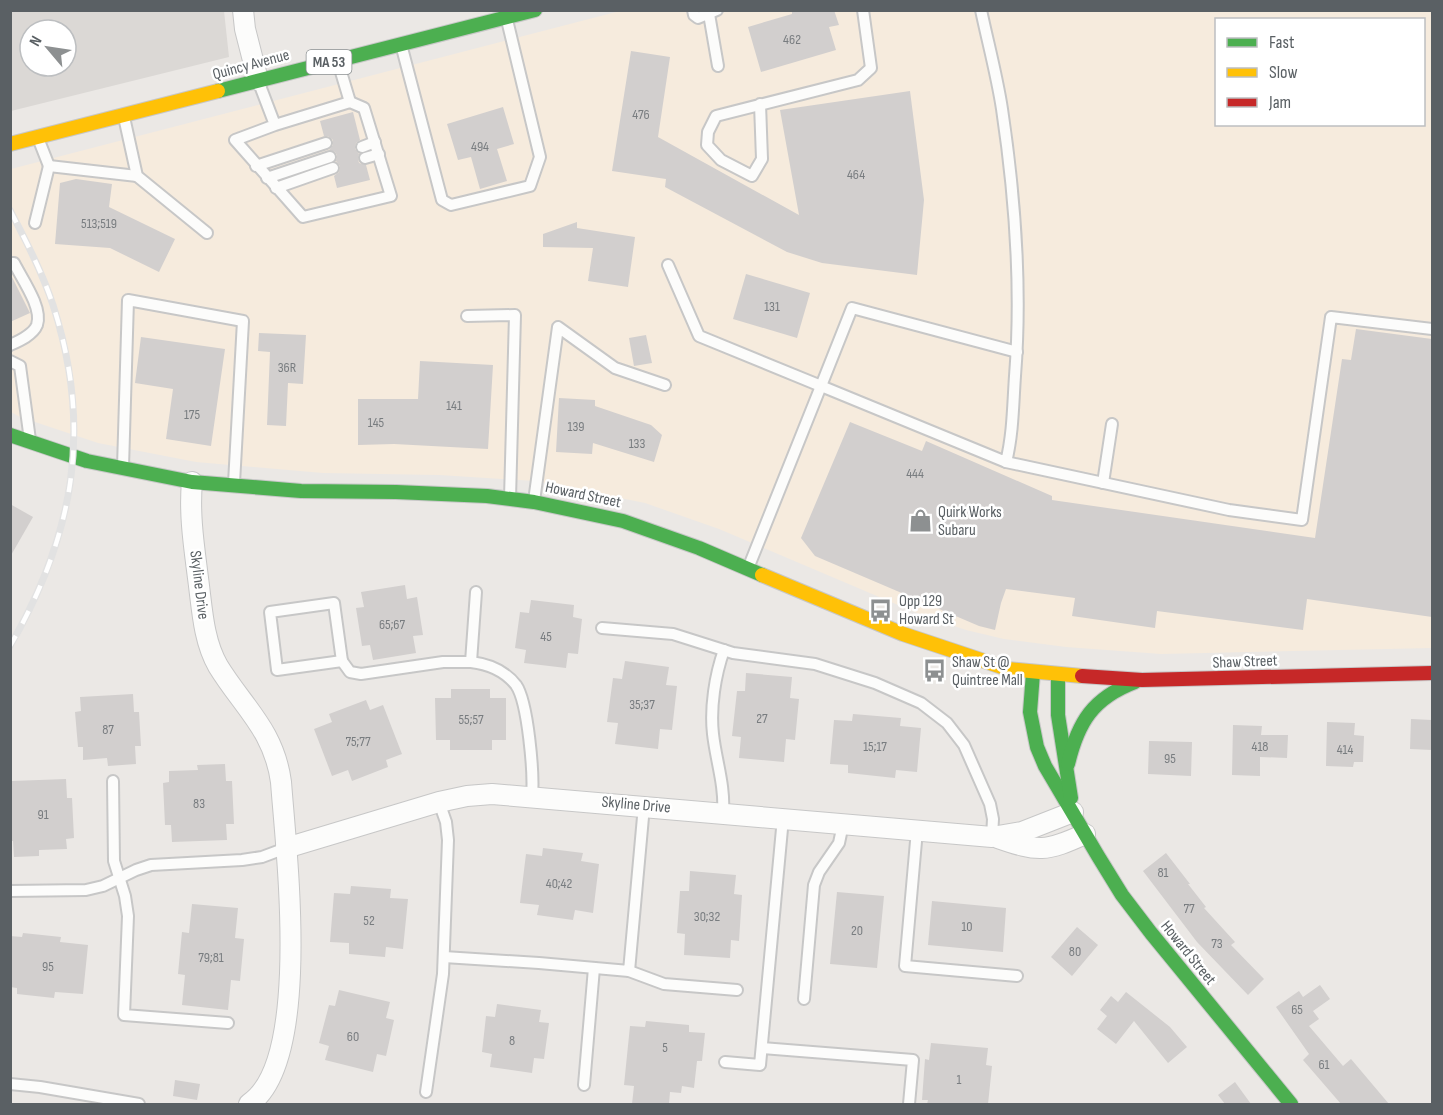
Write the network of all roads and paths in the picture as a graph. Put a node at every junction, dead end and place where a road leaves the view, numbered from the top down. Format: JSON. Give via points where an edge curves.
{"nodes":[{"id":1,"x":243,"y":10,"type":"edge"},
{"id":2,"x":535,"y":10,"type":"edge"},
{"id":3,"x":693,"y":10,"type":"edge"},
{"id":4,"x":863,"y":10,"type":"edge"},
{"id":5,"x":981,"y":10,"type":"edge"},
{"id":6,"x":713,"y":12,"type":"edge"},
{"id":7,"x":507,"y":18,"type":"junction"},
{"id":8,"x":401,"y":44,"type":"junction"},
{"id":9,"x":337,"y":60,"type":"junction"},
{"id":10,"x":718,"y":66,"type":"dead end"},
{"id":11,"x":258,"y":80,"type":"junction"},
{"id":12,"x":350,"y":102,"type":"junction"},
{"id":13,"x":760,"y":104,"type":"junction"},
{"id":14,"x":124,"y":116,"type":"junction"},
{"id":15,"x":275,"y":125,"type":"junction"},
{"id":16,"x":371,"y":129,"type":"junction"},
{"id":17,"x":358,"y":133,"type":"dead end"},
{"id":18,"x":38,"y":137,"type":"junction"},
{"id":19,"x":375,"y":142,"type":"junction"},
{"id":20,"x":326,"y":143,"type":"dead end"},
{"id":21,"x":10,"y":144,"type":"edge"},
{"id":22,"x":362,"y":147,"type":"dead end"},
{"id":23,"x":378,"y":154,"type":"junction"},
{"id":24,"x":330,"y":157,"type":"dead end"},
{"id":25,"x":365,"y":159,"type":"dead end"},
{"id":26,"x":49,"y":166,"type":"junction"},
{"id":27,"x":256,"y":166,"type":"junction"},
{"id":28,"x":333,"y":168,"type":"dead end"},
{"id":29,"x":137,"y":176,"type":"junction"},
{"id":30,"x":267,"y":178,"type":"junction"},
{"id":31,"x":276,"y":188,"type":"junction"},
{"id":32,"x":35,"y":223,"type":"dead end"},
{"id":33,"x":207,"y":233,"type":"dead end"},
{"id":34,"x":10,"y":263,"type":"edge"},
{"id":35,"x":668,"y":265,"type":"dead end"},
{"id":36,"x":467,"y":316,"type":"dead end"},
{"id":37,"x":1432,"y":329,"type":"edge"},
{"id":38,"x":10,"y":345,"type":"edge"},
{"id":39,"x":1017,"y":352,"type":"junction"},
{"id":40,"x":10,"y":361,"type":"edge"},
{"id":41,"x":665,"y":385,"type":"dead end"},
{"id":42,"x":821,"y":386,"type":"junction"},
{"id":43,"x":1112,"y":424,"type":"dead end"},
{"id":44,"x":10,"y":435,"type":"edge"},
{"id":45,"x":30,"y":443,"type":"junction"},
{"id":46,"x":1006,"y":462,"type":"junction"},
{"id":47,"x":123,"y":469,"type":"junction"},
{"id":48,"x":192,"y":482,"type":"junction"},
{"id":49,"x":1103,"y":483,"type":"junction"},
{"id":50,"x":234,"y":487,"type":"junction"},
{"id":51,"x":510,"y":498,"type":"junction"},
{"id":52,"x":534,"y":502,"type":"junction"},
{"id":53,"x":748,"y":569,"type":"junction"},
{"id":54,"x":476,"y":592,"type":"dead end"},
{"id":55,"x":602,"y":628,"type":"dead end"},
{"id":56,"x":724,"y":650,"type":"junction"},
{"id":57,"x":342,"y":661,"type":"junction"},
{"id":58,"x":471,"y":662,"type":"junction"},
{"id":59,"x":1033,"y":673,"type":"junction"},
{"id":60,"x":1432,"y":673,"type":"edge"},
{"id":61,"x":1058,"y":675,"type":"junction"},
{"id":62,"x":1142,"y":680,"type":"junction"},
{"id":63,"x":1067,"y":772,"type":"junction"},
{"id":64,"x":112,"y":781,"type":"dead end"},
{"id":65,"x":532,"y":796,"type":"junction"},
{"id":66,"x":439,"y":802,"type":"junction"},
{"id":67,"x":644,"y":806,"type":"junction"},
{"id":68,"x":1073,"y":812,"type":"junction"},
{"id":69,"x":723,"y":813,"type":"junction"},
{"id":70,"x":783,"y":818,"type":"junction"},
{"id":71,"x":843,"y":824,"type":"junction"},
{"id":72,"x":917,"y":830,"type":"junction"},
{"id":73,"x":1085,"y":834,"type":"junction"},
{"id":74,"x":992,"y":837,"type":"junction"},
{"id":75,"x":286,"y":849,"type":"junction"},
{"id":76,"x":119,"y":878,"type":"junction"},
{"id":77,"x":10,"y":891,"type":"edge"},
{"id":78,"x":444,"y":957,"type":"junction"},
{"id":79,"x":594,"y":968,"type":"junction"},
{"id":80,"x":629,"y":971,"type":"junction"},
{"id":81,"x":1017,"y":976,"type":"dead end"},
{"id":82,"x":737,"y":990,"type":"dead end"},
{"id":83,"x":804,"y":999,"type":"dead end"},
{"id":84,"x":228,"y":1023,"type":"dead end"},
{"id":85,"x":762,"y":1048,"type":"junction"},
{"id":86,"x":725,"y":1062,"type":"dead end"},
{"id":87,"x":10,"y":1084,"type":"edge"},
{"id":88,"x":584,"y":1085,"type":"dead end"},
{"id":89,"x":426,"y":1092,"type":"dead end"},
{"id":90,"x":139,"y":1104,"type":"edge"},
{"id":91,"x":249,"y":1104,"type":"edge"},
{"id":92,"x":909,"y":1104,"type":"edge"},
{"id":93,"x":1291,"y":1104,"type":"edge"}],
"edges":[{"from":1,"to":11,"type":"street"},
{"from":2,"to":7,"type":"street","name":"Quincy Avenue","number":"MA 53"},
{"from":3,"to":6,"type":"lane","via":[[698,18]]},
{"from":4,"to":13,"type":"lane","via":[[871,68],[858,80]]},
{"from":5,"to":39,"type":"lane","via":[[1011,178]]},
{"from":6,"to":10,"type":"lane"},
{"from":7,"to":8,"type":"street","name":"Quincy Avenue","number":"MA 53"},
{"from":7,"to":8,"type":"lane","via":[[540,157],[530,186],[451,205],[442,200]]},
{"from":8,"to":9,"type":"street","name":"Quincy Avenue","number":"MA 53"},
{"from":9,"to":11,"type":"street","name":"Quincy Avenue","number":"MA 53"},
{"from":9,"to":12,"type":"lane"},
{"from":11,"to":14,"type":"street","name":"Quincy Avenue","number":"MA 53"},
{"from":11,"to":15,"type":"lane"},
{"from":12,"to":15,"type":"lane"},
{"from":12,"to":16,"type":"lane","via":[[364,108]]},
{"from":13,"to":13,"type":"lane","via":[[716,116],[708,132],[708,146],[721,160],[752,176],[762,159]]},
{"from":14,"to":18,"type":"street","name":"Quincy Avenue","number":"MA 53"},
{"from":14,"to":29,"type":"lane"},
{"from":15,"to":27,"type":"lane","via":[[235,140]]},
{"from":16,"to":17,"type":"lane"},
{"from":16,"to":19,"type":"lane"},
{"from":18,"to":21,"type":"street","name":"Quincy Avenue","number":"MA 53"},
{"from":18,"to":26,"type":"lane"},
{"from":19,"to":22,"type":"lane"},
{"from":19,"to":23,"type":"lane"},
{"from":20,"to":27,"type":"lane"},
{"from":23,"to":25,"type":"lane"},
{"from":23,"to":31,"type":"lane","via":[[391,196],[303,217]]},
{"from":24,"to":30,"type":"lane"},
{"from":26,"to":29,"type":"lane"},
{"from":26,"to":32,"type":"lane"},
{"from":27,"to":30,"type":"lane"},
{"from":28,"to":31,"type":"lane"},
{"from":29,"to":33,"type":"lane"},
{"from":30,"to":31,"type":"lane"},
{"from":34,"to":38,"type":"lane","via":[[14,263],[38,309],[37,326]]},
{"from":35,"to":42,"type":"lane","via":[[699,336]]},
{"from":36,"to":51,"type":"lane","via":[[515,315]]},
{"from":37,"to":49,"type":"lane","via":[[1331,317],[1302,520],[1229,510]]},
{"from":39,"to":42,"type":"lane","via":[[852,308]]},
{"from":39,"to":46,"type":"lane"},
{"from":40,"to":45,"type":"lane","via":[[20,366]]},
{"from":41,"to":52,"type":"lane","via":[[615,368],[558,327]]},
{"from":42,"to":46,"type":"lane"},
{"from":42,"to":53,"type":"lane"},
{"from":43,"to":49,"type":"lane"},
{"from":44,"to":45,"type":"street","name":"Howard Street"},
{"from":45,"to":47,"type":"street","name":"Howard Street"},
{"from":46,"to":49,"type":"lane"},
{"from":47,"to":48,"type":"street","name":"Howard Street"},
{"from":47,"to":50,"type":"lane","via":[[128,300],[243,321]]},
{"from":48,"to":50,"type":"street","name":"Howard Street"},
{"from":48,"to":75,"type":"street","name":"Skyline Drive","via":[[190,506],[207,640],[218,665],[256,718],[276,756]]},
{"from":50,"to":51,"type":"street","name":"Howard Street"},
{"from":51,"to":52,"type":"street","name":"Howard Street"},
{"from":52,"to":53,"type":"street","name":"Howard Street","via":[[640,526]]},
{"from":53,"to":59,"type":"street","name":"Howard Street","via":[[927,643]]},
{"from":54,"to":58,"type":"lane"},
{"from":55,"to":56,"type":"lane","via":[[673,634]]},
{"from":56,"to":69,"type":"lane","via":[[717,675],[713,723],[723,784]]},
{"from":56,"to":74,"type":"lane","via":[[830,668],[892,690],[930,709],[947,723],[964,746],[990,804]]},
{"from":57,"to":57,"type":"lane","via":[[278,670],[270,612],[334,603]]},
{"from":57,"to":58,"type":"lane","via":[[351,672],[361,674],[443,662]]},
{"from":58,"to":65,"type":"lane","via":[[494,668],[512,681],[520,693],[532,766]]},
{"from":59,"to":61,"type":"street","name":"Howard Street"},
{"from":59,"to":68,"type":"street","name":"Howard Street","via":[[1033,736],[1045,766]]},
{"from":60,"to":62,"type":"street","name":"Shaw Street"},
{"from":61,"to":62,"type":"street","name":"Shaw Street"},
{"from":61,"to":63,"type":"street","name":"Howard Street","via":[[1058,715]]},
{"from":62,"to":63,"type":"street","via":[[1117,688],[1094,706],[1074,743]]},
{"from":63,"to":68,"type":"street","name":"Howard Street"},
{"from":64,"to":76,"type":"lane","via":[[113,853]]},
{"from":65,"to":66,"type":"street","name":"Skyline Drive","via":[[480,795]]},
{"from":65,"to":67,"type":"street","name":"Skyline Drive"},
{"from":66,"to":75,"type":"street","name":"Skyline Drive"},
{"from":66,"to":78,"type":"lane","via":[[448,840]]},
{"from":67,"to":69,"type":"street","name":"Skyline Drive"},
{"from":67,"to":80,"type":"lane"},
{"from":68,"to":73,"type":"street","name":"Howard Street"},
{"from":68,"to":74,"type":"street","name":"Skyline Drive","via":[[1022,832]]},
{"from":69,"to":70,"type":"street","name":"Skyline Drive"},
{"from":70,"to":71,"type":"street","name":"Skyline Drive"},
{"from":70,"to":85,"type":"lane"},
{"from":71,"to":72,"type":"street","name":"Skyline Drive"},
{"from":71,"to":83,"type":"lane","via":[[839,843],[814,885]]},
{"from":72,"to":74,"type":"street","name":"Skyline Drive"},
{"from":72,"to":81,"type":"lane","via":[[905,966]]},
{"from":73,"to":74,"type":"street","name":"Skyline Drive","via":[[1043,849]]},
{"from":73,"to":93,"type":"street","name":"Howard Street","via":[[1146,927]]},
{"from":75,"to":76,"type":"lane","via":[[242,860],[151,865]]},
{"from":75,"to":91,"type":"street","name":"Skyline Drive","via":[[291,946],[285,1024],[271,1079]]},
{"from":76,"to":77,"type":"lane","via":[[86,891]]},
{"from":76,"to":84,"type":"lane","via":[[128,906],[124,1015]]},
{"from":78,"to":79,"type":"lane"},
{"from":78,"to":89,"type":"lane"},
{"from":79,"to":80,"type":"lane"},
{"from":79,"to":88,"type":"lane"},
{"from":80,"to":82,"type":"lane","via":[[664,984]]},
{"from":85,"to":86,"type":"lane","via":[[760,1065]]},
{"from":85,"to":92,"type":"lane","via":[[913,1060]]},
{"from":87,"to":90,"type":"lane"}]}
